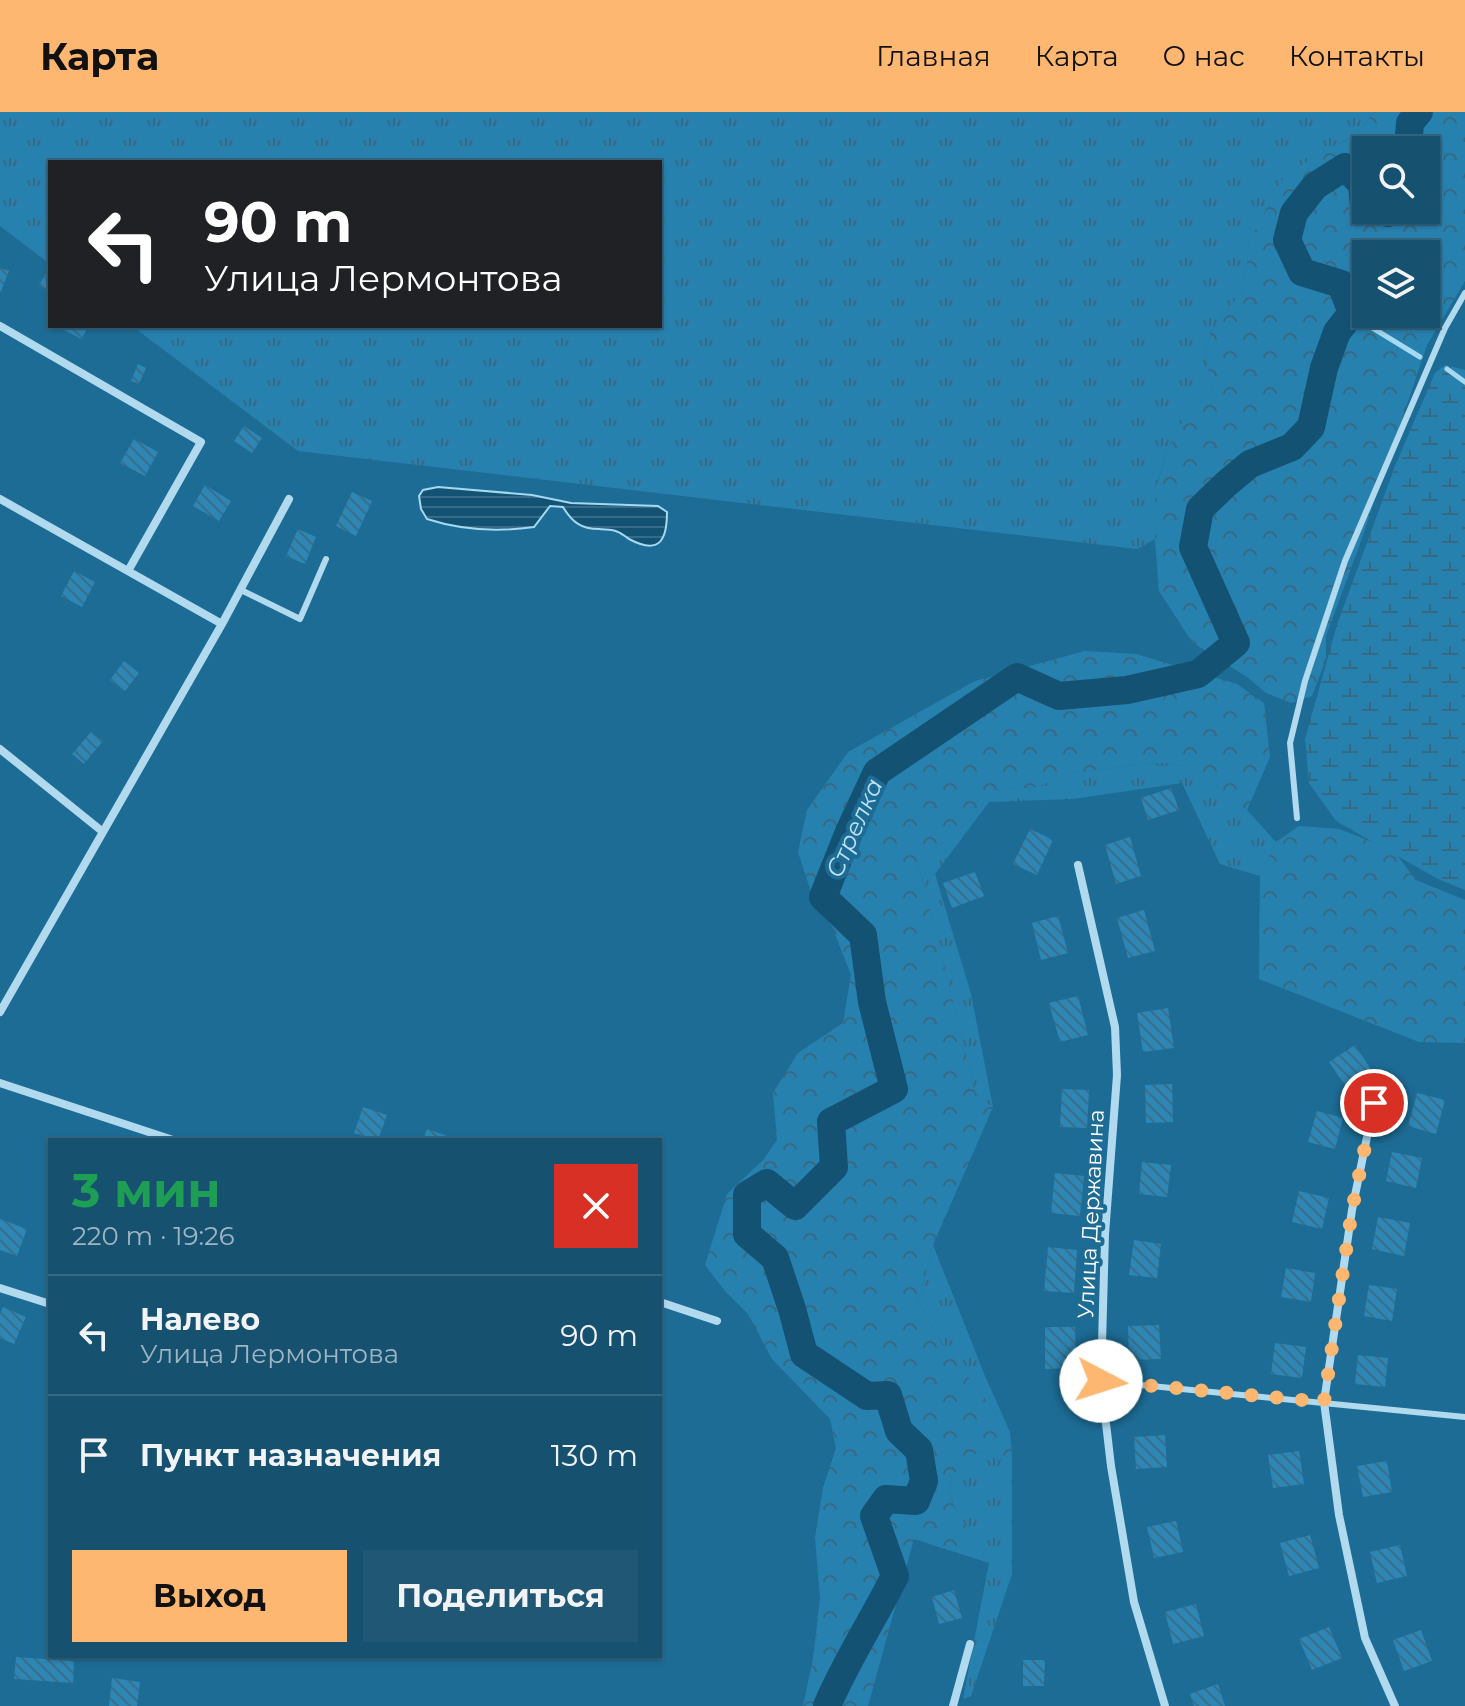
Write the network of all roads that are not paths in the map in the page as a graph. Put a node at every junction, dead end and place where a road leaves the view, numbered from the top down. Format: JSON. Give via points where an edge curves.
{"nodes":[{"id":1,"x":1465,"y":293,"type":"edge"},
{"id":2,"x":0,"y":326,"type":"edge"},
{"id":3,"x":0,"y":499,"type":"edge"},
{"id":4,"x":289,"y":499,"type":"dead end"},
{"id":5,"x":326,"y":559,"type":"dead end"},
{"id":6,"x":128,"y":571,"type":"junction"},
{"id":7,"x":241,"y":590,"type":"junction"},
{"id":8,"x":222,"y":624,"type":"junction"},
{"id":9,"x":0,"y":749,"type":"edge"},
{"id":10,"x":1297,"y":818,"type":"dead end"},
{"id":11,"x":103,"y":832,"type":"junction"},
{"id":12,"x":1078,"y":865,"type":"dead end"},
{"id":13,"x":0,"y":1012,"type":"edge"},
{"id":14,"x":0,"y":1083,"type":"edge"},
{"id":15,"x":1374,"y":1103,"type":"dead end"},
{"id":16,"x":167,"y":1138,"type":"edge"},
{"id":17,"x":0,"y":1288,"type":"edge"},
{"id":18,"x":48,"y":1303,"type":"edge"},
{"id":19,"x":662,"y":1303,"type":"edge"},
{"id":20,"x":717,"y":1321,"type":"dead end"},
{"id":21,"x":1101,"y":1381,"type":"junction"},
{"id":22,"x":1324,"y":1402,"type":"junction"},
{"id":23,"x":1465,"y":1417,"type":"edge"},
{"id":24,"x":970,"y":1644,"type":"dead end"},
{"id":25,"x":953,"y":1706,"type":"edge"},
{"id":26,"x":1165,"y":1706,"type":"edge"},
{"id":27,"x":1395,"y":1706,"type":"edge"}],
"edges":[{"from":1,"to":10,"type":"lane","via":[[1345,561],[1305,681],[1290,743]]},
{"from":2,"to":6,"type":"street","via":[[201,442]]},
{"from":3,"to":6,"type":"street"},
{"from":4,"to":7,"type":"street"},
{"from":5,"to":7,"type":"lane","via":[[300,619]]},
{"from":6,"to":8,"type":"street"},
{"from":7,"to":8,"type":"street"},
{"from":8,"to":11,"type":"street"},
{"from":9,"to":11,"type":"street"},
{"from":11,"to":13,"type":"street"},
{"from":12,"to":21,"type":"street","name":"Улица Державина","via":[[1115,1027]]},
{"from":14,"to":16,"type":"street"},
{"from":15,"to":22,"type":"street","via":[[1352,1210]]},
{"from":17,"to":18,"type":"street"},
{"from":19,"to":20,"type":"street"},
{"from":21,"to":22,"type":"lane"},
{"from":21,"to":26,"type":"street","name":"Улица Державина","via":[[1134,1602]]},
{"from":22,"to":23,"type":"lane"},
{"from":22,"to":27,"type":"street","via":[[1339,1515],[1365,1638]]},
{"from":24,"to":25,"type":"street"}]}
